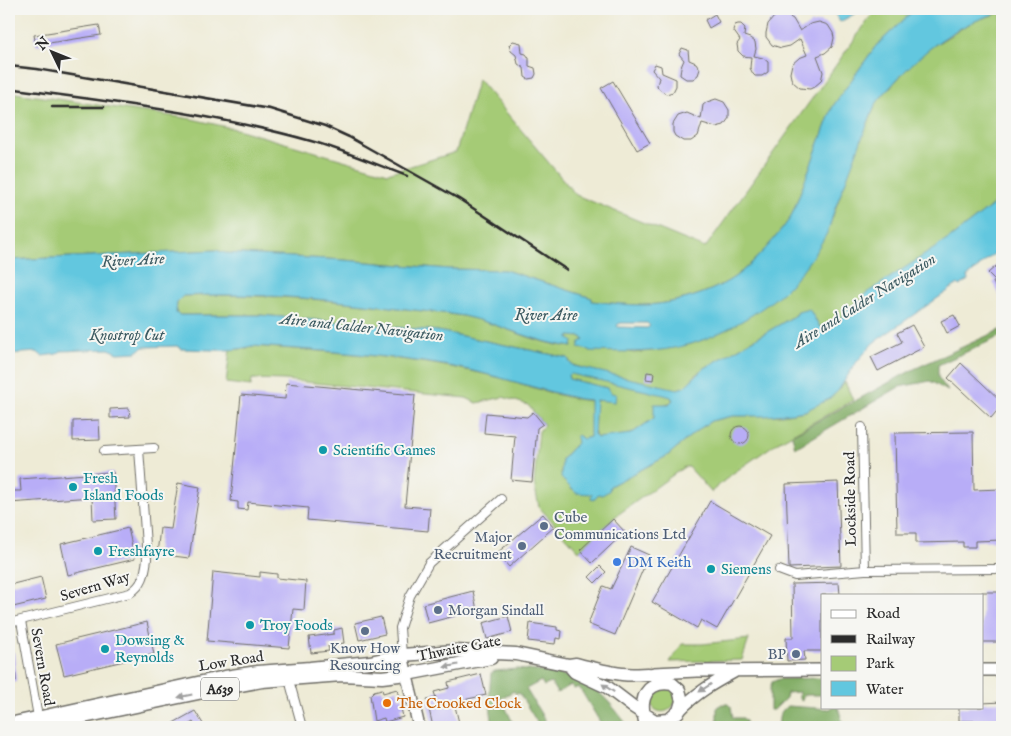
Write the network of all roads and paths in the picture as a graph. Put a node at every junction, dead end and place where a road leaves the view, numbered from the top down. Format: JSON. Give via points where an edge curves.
{"nodes":[{"id":1,"x":862,"y":427,"type":"dead end"},
{"id":2,"x":154,"y":448,"type":"dead end"},
{"id":3,"x":139,"y":449,"type":"junction"},
{"id":4,"x":104,"y":452,"type":"dead end"},
{"id":5,"x":501,"y":499,"type":"dead end"},
{"id":6,"x":1002,"y":568,"type":"edge"},
{"id":7,"x":779,"y":570,"type":"dead end"},
{"id":8,"x":865,"y":570,"type":"junction"},
{"id":9,"x":21,"y":621,"type":"junction"},
{"id":10,"x":9,"y":623,"type":"edge"},
{"id":11,"x":516,"y":654,"type":"junction"},
{"id":12,"x":402,"y":655,"type":"junction"},
{"id":13,"x":343,"y":665,"type":"junction"},
{"id":14,"x":569,"y":666,"type":"junction"},
{"id":15,"x":821,"y":670,"type":"edge"},
{"id":16,"x":984,"y":670,"type":"edge"},
{"id":17,"x":1002,"y":670,"type":"edge"},
{"id":18,"x":735,"y":671,"type":"junction"},
{"id":19,"x":407,"y":674,"type":"junction"},
{"id":20,"x":665,"y":678,"type":"junction"},
{"id":21,"x":292,"y":687,"type":"dead end"},
{"id":22,"x":679,"y":711,"type":"junction"},
{"id":23,"x":645,"y":714,"type":"junction"},
{"id":24,"x":9,"y":724,"type":"edge"},
{"id":25,"x":35,"y":724,"type":"edge"},
{"id":26,"x":302,"y":727,"type":"edge"},
{"id":27,"x":420,"y":727,"type":"edge"},
{"id":28,"x":646,"y":727,"type":"edge"},
{"id":29,"x":672,"y":727,"type":"edge"}],
"edges":[{"from":1,"to":8,"type":"street","name":"Lockside Road"},
{"from":2,"to":3,"type":"street"},
{"from":3,"to":4,"type":"street"},
{"from":3,"to":9,"type":"street","name":"Severn Way","via":[[147,559],[140,587],[130,593]]},
{"from":5,"to":12,"type":"street","via":[[430,563],[410,596],[400,628]]},
{"from":6,"to":8,"type":"street"},
{"from":7,"to":8,"type":"street","via":[[795,576]]},
{"from":9,"to":10,"type":"street","name":"Severn Way"},
{"from":9,"to":25,"type":"street","name":"Severn Road"},
{"from":11,"to":12,"type":"main road","name":"Thwaite Gate","number":"A639","via":[[455,651]]},
{"from":11,"to":14,"type":"main road","name":"Thwaite Gate","number":"A639"},
{"from":11,"to":19,"type":"main road","name":"Thwaite Gate","number":"A639","one_way":true},
{"from":12,"to":13,"type":"main road","name":"Low Road","number":"A639"},
{"from":12,"to":19,"type":"main road"},
{"from":13,"to":19,"type":"main road","number":"A639","via":[[365,671],[393,668]]},
{"from":13,"to":25,"type":"main road","name":"Low Road","number":"A639","via":[[224,677]]},
{"from":14,"to":20,"type":"main road","name":"Thwaite Gate","number":"A639","via":[[576,664],[622,674]]},
{"from":23,"to":14,"type":"main road","name":"Thwaite Gate","number":"A639","one_way":true,"via":[[607,687]]},
{"from":15,"to":18,"type":"main road"},
{"from":16,"to":17,"type":"main road"},
{"from":18,"to":20,"type":"main road","via":[[697,671]]},
{"from":18,"to":22,"type":"main road","one_way":true,"via":[[704,688]]},
{"from":19,"to":25,"type":"main road","name":"Low Road","number":"A639","one_way":true,"via":[[376,677],[342,675],[262,682]]},
{"from":19,"to":27,"type":"main road"},
{"from":20,"to":22,"type":"main road","via":[[682,696]]},
{"from":20,"to":23,"type":"main road","via":[[651,687],[645,697]]},
{"from":21,"to":26,"type":"street"},
{"from":22,"to":23,"type":"main road","via":[[662,722]]},
{"from":22,"to":29,"type":"main road"},
{"from":23,"to":28,"type":"main road"},
{"from":24,"to":25,"type":"main road","name":"Low Road","number":"A639"}]}
